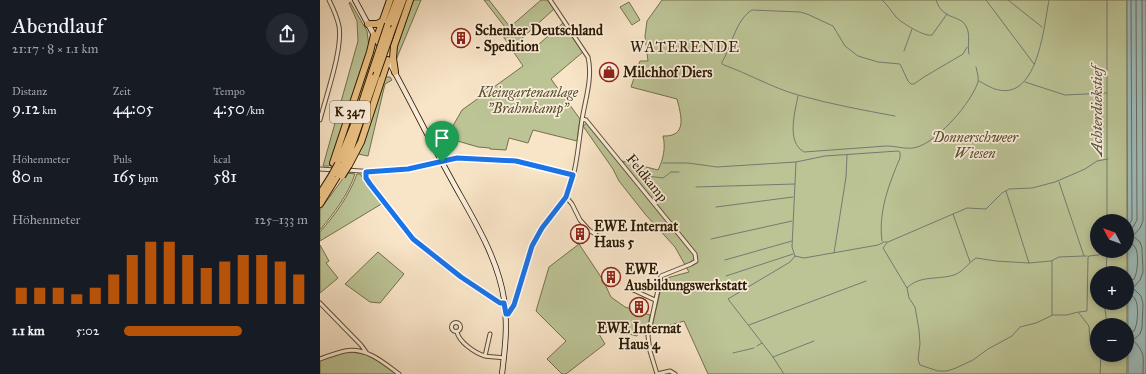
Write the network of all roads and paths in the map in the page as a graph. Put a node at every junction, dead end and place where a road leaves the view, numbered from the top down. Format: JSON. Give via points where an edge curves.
{"nodes":[{"id":1,"x":329,"y":0,"type":"edge"},
{"id":2,"x":355,"y":0,"type":"edge"},
{"id":3,"x":390,"y":0,"type":"edge"},
{"id":4,"x":397,"y":0,"type":"edge"},
{"id":5,"x":403,"y":0,"type":"edge"},
{"id":6,"x":410,"y":0,"type":"edge"},
{"id":7,"x":550,"y":0,"type":"edge"},
{"id":8,"x":385,"y":22,"type":"junction"},
{"id":9,"x":368,"y":24,"type":"junction"},
{"id":10,"x":375,"y":37,"type":"junction"},
{"id":11,"x":394,"y":46,"type":"junction"},
{"id":12,"x":382,"y":48,"type":"junction"},
{"id":13,"x":370,"y":52,"type":"junction"},
{"id":14,"x":388,"y":60,"type":"junction"},
{"id":15,"x":395,"y":74,"type":"junction"},
{"id":16,"x":379,"y":77,"type":"junction"},
{"id":17,"x":582,"y":119,"type":"junction"},
{"id":18,"x":320,"y":120,"type":"edge"},
{"id":19,"x":442,"y":162,"type":"junction"},
{"id":20,"x":341,"y":164,"type":"junction"},
{"id":21,"x":320,"y":169,"type":"edge"},
{"id":22,"x":366,"y":172,"type":"junction"},
{"id":23,"x":335,"y":175,"type":"junction"},
{"id":24,"x":573,"y":175,"type":"junction"},
{"id":25,"x":322,"y":194,"type":"edge"},
{"id":26,"x":566,"y":197,"type":"junction"},
{"id":27,"x":320,"y":204,"type":"edge"},
{"id":28,"x":604,"y":240,"type":"dead end"},
{"id":29,"x":629,"y":288,"type":"dead end"},
{"id":30,"x":655,"y":300,"type":"junction"},
{"id":31,"x":320,"y":303,"type":"edge"},
{"id":32,"x":504,"y":303,"type":"junction"},
{"id":33,"x":506,"y":314,"type":"junction"},
{"id":34,"x":457,"y":332,"type":"dead end"},
{"id":35,"x":490,"y":334,"type":"dead end"},
{"id":36,"x":366,"y":352,"type":"junction"},
{"id":37,"x":485,"y":356,"type":"junction"},
{"id":38,"x":504,"y":358,"type":"junction"},
{"id":39,"x":320,"y":359,"type":"edge"},
{"id":40,"x":399,"y":374,"type":"edge"},
{"id":41,"x":502,"y":374,"type":"edge"},
{"id":42,"x":657,"y":374,"type":"edge"},
{"id":43,"x":675,"y":374,"type":"edge"}],
"edges":[{"from":1,"to":18,"type":"street","via":[[338,22],[340,38]]},
{"from":2,"to":9,"type":"main road"},
{"from":3,"to":8,"type":"highway"},
{"from":4,"to":8,"type":"highway"},
{"from":5,"to":16,"type":"highway","number":"K 347","bridge":true},
{"from":6,"to":11,"type":"highway"},
{"from":7,"to":17,"type":"street","via":[[588,57],[590,72]]},
{"from":8,"to":9,"type":"highway"},
{"from":8,"to":10,"type":"highway"},
{"from":8,"to":20,"type":"highway","number":"K 347","bridge":true,"via":[[373,69]]},
{"from":9,"to":10,"type":"main road"},
{"from":10,"to":12,"type":"main road"},
{"from":10,"to":13,"type":"highway","number":"K 347"},
{"from":11,"to":12,"type":"highway","via":[[389,49]]},
{"from":11,"to":15,"type":"highway"},
{"from":12,"to":13,"type":"highway"},
{"from":12,"to":14,"type":"main road"},
{"from":13,"to":20,"type":"highway","number":"K 347"},
{"from":14,"to":15,"type":"main road"},
{"from":14,"to":16,"type":"highway","number":"K 347"},
{"from":15,"to":16,"type":"highway"},
{"from":15,"to":19,"type":"main road"},
{"from":16,"to":20,"type":"highway","number":"K 347","via":[[351,148]]},
{"from":17,"to":24,"type":"street"},
{"from":17,"to":30,"type":"street","name":"Feldkamp","via":[[586,120],[696,258],[691,264],[661,276]]},
{"from":19,"to":22,"type":"street","via":[[408,169]]},
{"from":19,"to":24,"type":"street","via":[[457,158],[516,161]]},
{"from":19,"to":32,"type":"main road","via":[[494,263]]},
{"from":20,"to":23,"type":"highway","number":"K 347"},
{"from":20,"to":23,"type":"highway","number":"K 347","bridge":true},
{"from":21,"to":22,"type":"street"},
{"from":22,"to":32,"type":"street","via":[[370,184],[413,239],[461,277],[500,303]]},
{"from":23,"to":25,"type":"highway","number":"K 347","via":[[322,186]]},
{"from":23,"to":25,"type":"highway","number":"K 347","via":[[333,189]]},
{"from":24,"to":26,"type":"street"},
{"from":25,"to":27,"type":"highway","number":"K 347"},
{"from":26,"to":28,"type":"street","via":[[580,220]]},
{"from":26,"to":33,"type":"street","via":[[542,228],[532,246],[514,305]]},
{"from":29,"to":30,"type":"street"},
{"from":30,"to":42,"type":"street","name":"Feldkamp","via":[[648,336]]},
{"from":31,"to":36,"type":"street"},
{"from":32,"to":33,"type":"main road"},
{"from":33,"to":38,"type":"main road"},
{"from":34,"to":37,"type":"street","via":[[474,351]]},
{"from":35,"to":37,"type":"street"},
{"from":36,"to":39,"type":"street","via":[[346,351]]},
{"from":36,"to":40,"type":"street"},
{"from":37,"to":38,"type":"street"},
{"from":38,"to":41,"type":"main road"},
{"from":42,"to":43,"type":"street","via":[[670,371]]}]}
